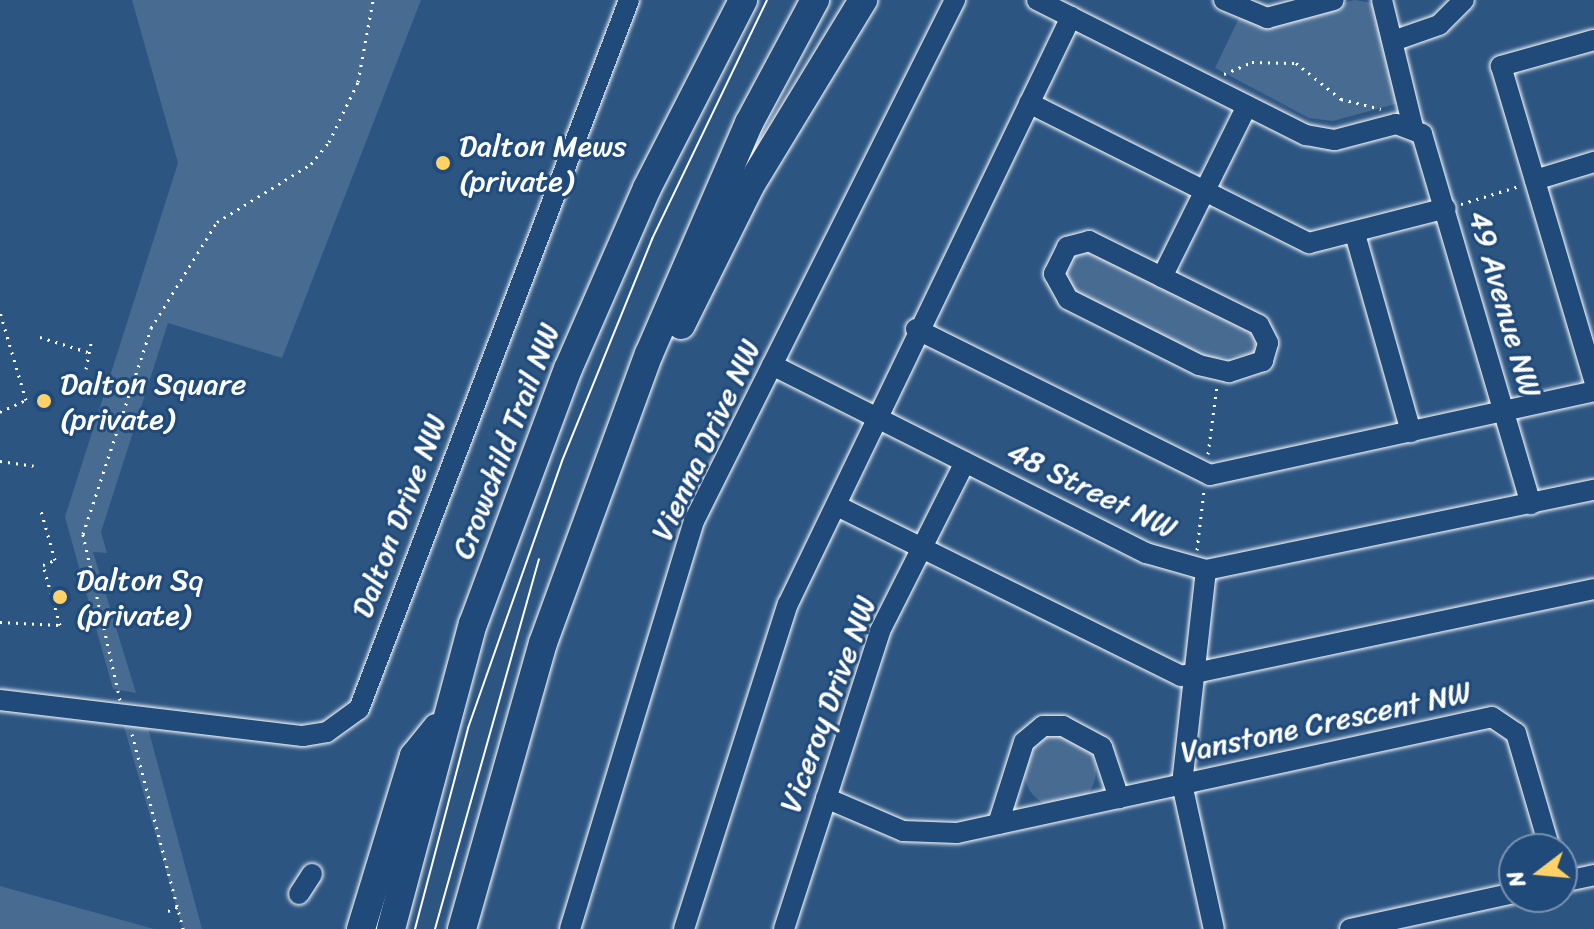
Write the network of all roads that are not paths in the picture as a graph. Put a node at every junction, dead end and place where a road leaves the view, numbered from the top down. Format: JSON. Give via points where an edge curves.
{"nodes":[{"id":1,"x":629,"y":0,"type":"edge"},
{"id":2,"x":724,"y":0,"type":"edge"},
{"id":3,"x":743,"y":0,"type":"edge"},
{"id":4,"x":815,"y":0,"type":"edge"},
{"id":5,"x":863,"y":0,"type":"edge"},
{"id":6,"x":955,"y":0,"type":"edge"},
{"id":7,"x":1037,"y":0,"type":"edge"},
{"id":8,"x":1224,"y":0,"type":"edge"},
{"id":9,"x":1334,"y":0,"type":"edge"},
{"id":10,"x":1382,"y":0,"type":"edge"},
{"id":11,"x":1464,"y":0,"type":"edge"},
{"id":12,"x":1071,"y":17,"type":"junction"},
{"id":13,"x":1594,"y":40,"type":"edge"},
{"id":14,"x":1393,"y":41,"type":"junction"},
{"id":15,"x":711,"y":59,"type":"junction"},
{"id":16,"x":1029,"y":103,"type":"junction"},
{"id":17,"x":1247,"y":106,"type":"junction"},
{"id":18,"x":1413,"y":127,"type":"junction"},
{"id":19,"x":1594,"y":162,"type":"edge"},
{"id":20,"x":1535,"y":180,"type":"junction"},
{"id":21,"x":1205,"y":191,"type":"junction"},
{"id":22,"x":1446,"y":208,"type":"junction"},
{"id":23,"x":1355,"y":234,"type":"junction"},
{"id":24,"x":1162,"y":277,"type":"junction"},
{"id":25,"x":916,"y":329,"type":"junction"},
{"id":26,"x":772,"y":365,"type":"junction"},
{"id":27,"x":1594,"y":379,"type":"edge"},
{"id":28,"x":1594,"y":391,"type":"edge"},
{"id":29,"x":1504,"y":411,"type":"junction"},
{"id":30,"x":881,"y":420,"type":"junction"},
{"id":31,"x":1411,"y":432,"type":"junction"},
{"id":32,"x":611,"y":460,"type":"junction"},
{"id":33,"x":965,"y":462,"type":"junction"},
{"id":34,"x":1594,"y":490,"type":"edge"},
{"id":35,"x":1531,"y":504,"type":"junction"},
{"id":36,"x":837,"y":506,"type":"junction"},
{"id":37,"x":922,"y":548,"type":"junction"},
{"id":38,"x":1206,"y":570,"type":"junction"},
{"id":39,"x":1594,"y":589,"type":"edge"},
{"id":40,"x":1193,"y":677,"type":"junction"},
{"id":41,"x":0,"y":700,"type":"edge"},
{"id":42,"x":443,"y":721,"type":"junction"},
{"id":43,"x":1182,"y":784,"type":"junction"},
{"id":44,"x":826,"y":798,"type":"junction"},
{"id":45,"x":1119,"y":798,"type":"junction"},
{"id":46,"x":998,"y":824,"type":"junction"},
{"id":47,"x":1545,"y":833,"type":"edge"},
{"id":48,"x":312,"y":874,"type":"dead end"},
{"id":49,"x":299,"y":894,"type":"dead end"},
{"id":50,"x":1498,"y":897,"type":"edge"},
{"id":51,"x":361,"y":929,"type":"edge"},
{"id":52,"x":391,"y":929,"type":"edge"},
{"id":53,"x":462,"y":929,"type":"edge"},
{"id":54,"x":570,"y":929,"type":"edge"},
{"id":55,"x":684,"y":929,"type":"edge"},
{"id":56,"x":784,"y":929,"type":"edge"},
{"id":57,"x":1214,"y":929,"type":"edge"},
{"id":58,"x":1350,"y":929,"type":"edge"}],
"edges":[{"from":1,"to":41,"type":"street","name":"Dalton Drive NW","via":[[359,709],[327,732],[303,736]]},
{"from":2,"to":15,"type":"highway","via":[[711,28]]},
{"from":3,"to":15,"type":"highway","name":"Crowchild Trail NW"},
{"from":4,"to":32,"type":"highway","via":[[749,123]]},
{"from":5,"to":32,"type":"highway","via":[[750,186],[634,433]]},
{"from":6,"to":26,"type":"street","name":"Vienna Drive NW"},
{"from":7,"to":12,"type":"street"},
{"from":8,"to":9,"type":"street","via":[[1267,18]]},
{"from":10,"to":14,"type":"street","name":"49 Avenue NW"},
{"from":11,"to":14,"type":"street","via":[[1439,25]]},
{"from":12,"to":16,"type":"street"},
{"from":12,"to":17,"type":"street"},
{"from":13,"to":20,"type":"street","via":[[1501,66]]},
{"from":14,"to":18,"type":"street","name":"49 Avenue NW"},
{"from":15,"to":42,"type":"highway","name":"Crowchild Trail NW","via":[[568,369]]},
{"from":16,"to":21,"type":"street"},
{"from":16,"to":25,"type":"street"},
{"from":17,"to":18,"type":"street","via":[[1324,140],[1396,124]]},
{"from":17,"to":21,"type":"street"},
{"from":18,"to":22,"type":"street","name":"49 Avenue NW","via":[[1427,143]]},
{"from":19,"to":20,"type":"street"},
{"from":20,"to":27,"type":"street"},
{"from":21,"to":23,"type":"street","via":[[1309,243]]},
{"from":21,"to":24,"type":"street"},
{"from":22,"to":23,"type":"street"},
{"from":22,"to":29,"type":"street","name":"49 Avenue NW"},
{"from":23,"to":31,"type":"street"},
{"from":24,"to":24,"type":"street","via":[[1089,241],[1067,247],[1054,274],[1068,299],[1199,365],[1229,372],[1263,361],[1268,343],[1259,325]]},
{"from":25,"to":30,"type":"street"},
{"from":25,"to":31,"type":"street","via":[[1210,475]]},
{"from":26,"to":30,"type":"street","name":"48 Street NW"},
{"from":26,"to":54,"type":"street","name":"Vienna Drive NW","via":[[694,521]]},
{"from":28,"to":29,"type":"street"},
{"from":29,"to":31,"type":"street"},
{"from":29,"to":35,"type":"street","name":"49 Avenue NW"},
{"from":30,"to":33,"type":"street","name":"48 Street NW"},
{"from":30,"to":36,"type":"street"},
{"from":32,"to":53,"type":"highway","via":[[543,643]]},
{"from":33,"to":37,"type":"street","name":"Viceroy Drive NW"},
{"from":33,"to":38,"type":"street","name":"48 Street NW","via":[[1146,553]]},
{"from":34,"to":35,"type":"street","name":"48 Street NW"},
{"from":35,"to":38,"type":"street","name":"48 Street NW"},
{"from":36,"to":37,"type":"street"},
{"from":36,"to":55,"type":"street","via":[[788,604]]},
{"from":37,"to":40,"type":"street","via":[[1165,671]]},
{"from":37,"to":44,"type":"street","name":"Viceroy Drive NW","via":[[880,631]]},
{"from":38,"to":40,"type":"street"},
{"from":39,"to":40,"type":"street"},
{"from":40,"to":43,"type":"street"},
{"from":42,"to":51,"type":"highway","via":[[414,756]]},
{"from":42,"to":52,"type":"highway","name":"Crowchild Trail NW"},
{"from":43,"to":45,"type":"street","name":"Vanstone Crescent NW"},
{"from":43,"to":47,"type":"street","name":"Vanstone Crescent NW","via":[[1492,717],[1516,733]]},
{"from":43,"to":57,"type":"street"},
{"from":44,"to":46,"type":"street","name":"Vanstone Crescent NW","via":[[903,831],[957,833]]},
{"from":44,"to":56,"type":"street","name":"Viceroy Drive NW"},
{"from":45,"to":46,"type":"street","name":"Vanstone Crescent NW"},
{"from":45,"to":46,"type":"street","via":[[1102,747],[1063,726],[1043,726],[1024,742]]},
{"from":48,"to":49,"type":"street"},
{"from":50,"to":58,"type":"street"}]}
